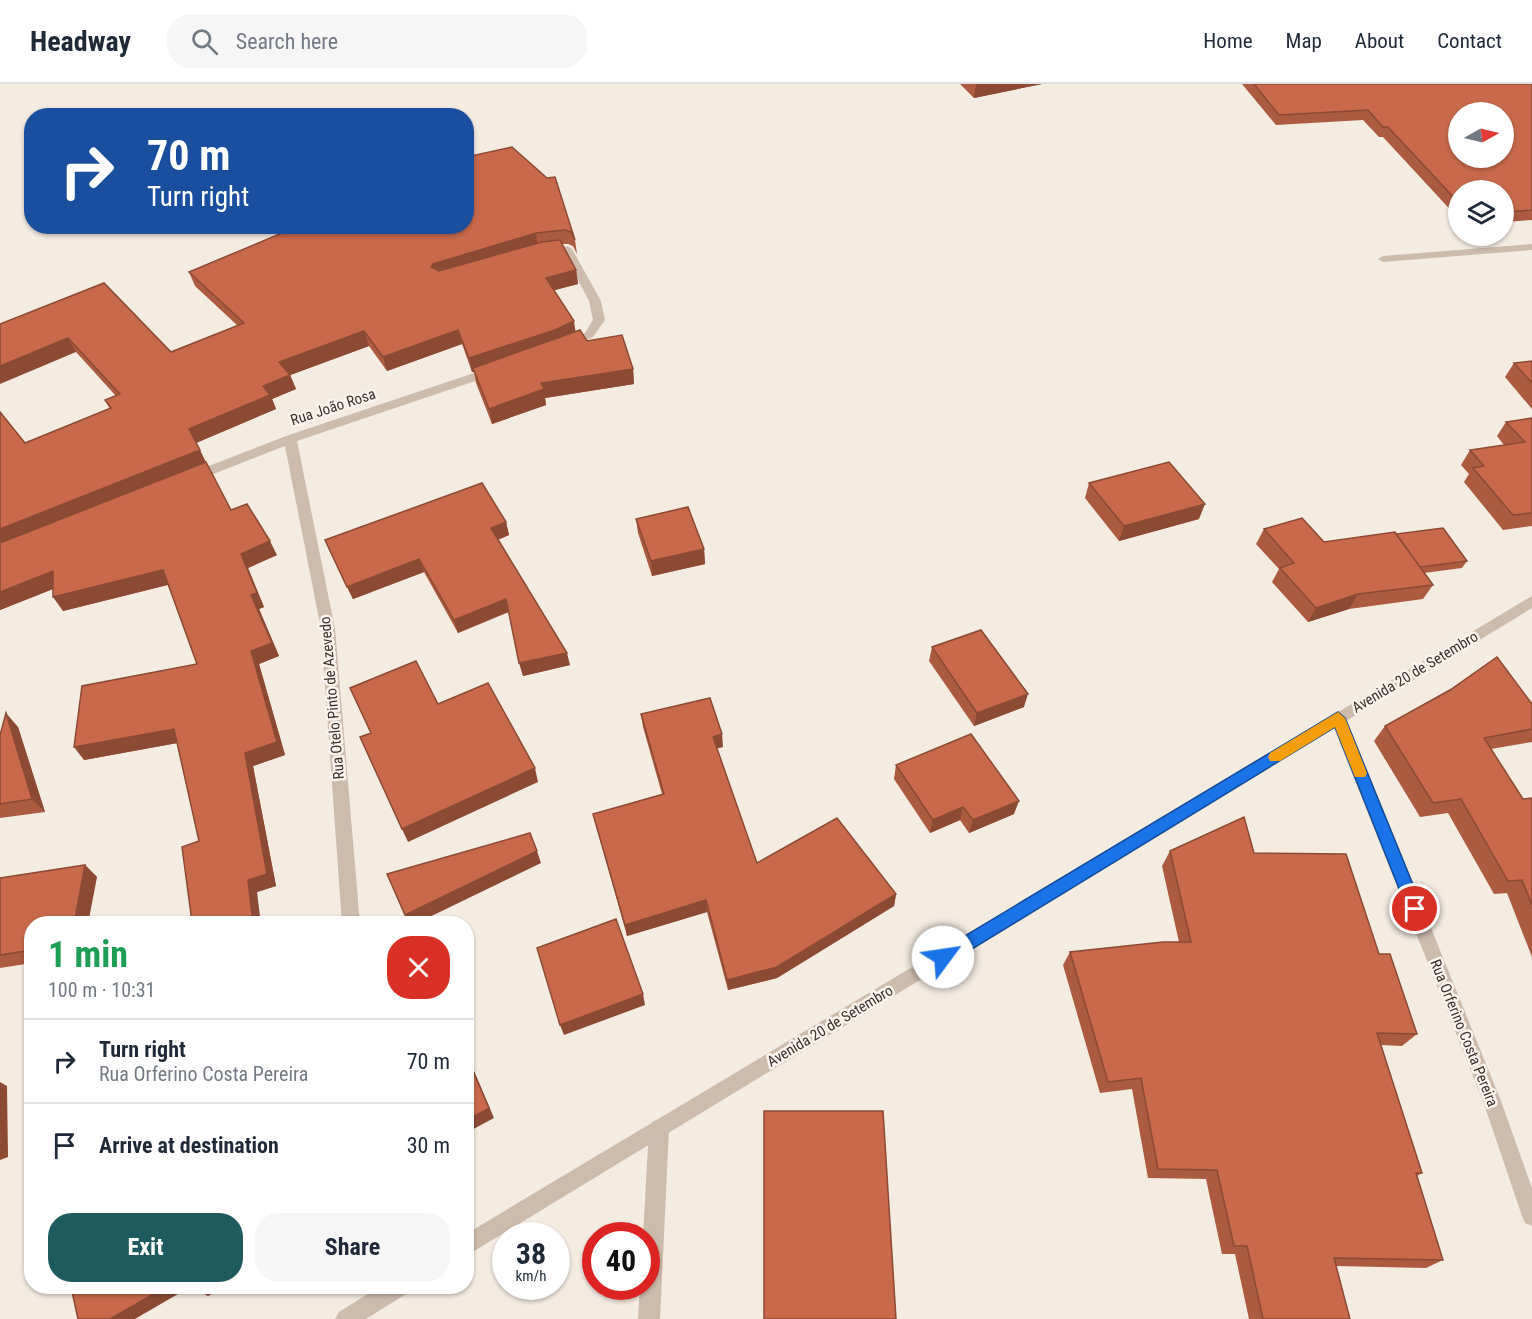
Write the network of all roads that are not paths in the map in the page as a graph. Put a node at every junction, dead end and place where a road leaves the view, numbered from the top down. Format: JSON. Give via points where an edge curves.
{"nodes":[{"id":1,"x":1532,"y":246,"type":"edge"},
{"id":2,"x":561,"y":250,"type":"edge"},
{"id":3,"x":1383,"y":259,"type":"dead end"},
{"id":4,"x":551,"y":352,"type":"edge"},
{"id":5,"x":505,"y":367,"type":"edge"},
{"id":6,"x":290,"y":439,"type":"junction"},
{"id":7,"x":180,"y":482,"type":"edge"},
{"id":8,"x":1532,"y":601,"type":"edge"},
{"id":9,"x":1338,"y":718,"type":"junction"},
{"id":10,"x":350,"y":916,"type":"edge"},
{"id":11,"x":659,"y":1129,"type":"junction"},
{"id":12,"x":1532,"y":1216,"type":"edge"},
{"id":13,"x":474,"y":1241,"type":"edge"},
{"id":14,"x":387,"y":1294,"type":"edge"},
{"id":15,"x":346,"y":1319,"type":"edge"},
{"id":16,"x":648,"y":1319,"type":"edge"}],
"edges":[{"from":1,"to":3,"type":"street"},
{"from":2,"to":4,"type":"street","via":[[595,301],[599,320],[590,334]]},
{"from":5,"to":6,"type":"street","name":"Rua João Rosa"},
{"from":6,"to":7,"type":"street","name":"Rua João Rosa"},
{"from":6,"to":10,"type":"street","name":"Rua Otelo Pinto de Azevedo","via":[[328,629]]},
{"from":8,"to":9,"type":"street","name":"Avenida 20 de Setembro"},
{"from":9,"to":11,"type":"street","name":"Avenida 20 de Setembro"},
{"from":9,"to":12,"type":"street","name":"Rua Orferino Costa Pereira","via":[[1492,1101]]},
{"from":11,"to":13,"type":"street","name":"Avenida 20 de Setembro"},
{"from":11,"to":16,"type":"street"},
{"from":14,"to":15,"type":"street"}]}
